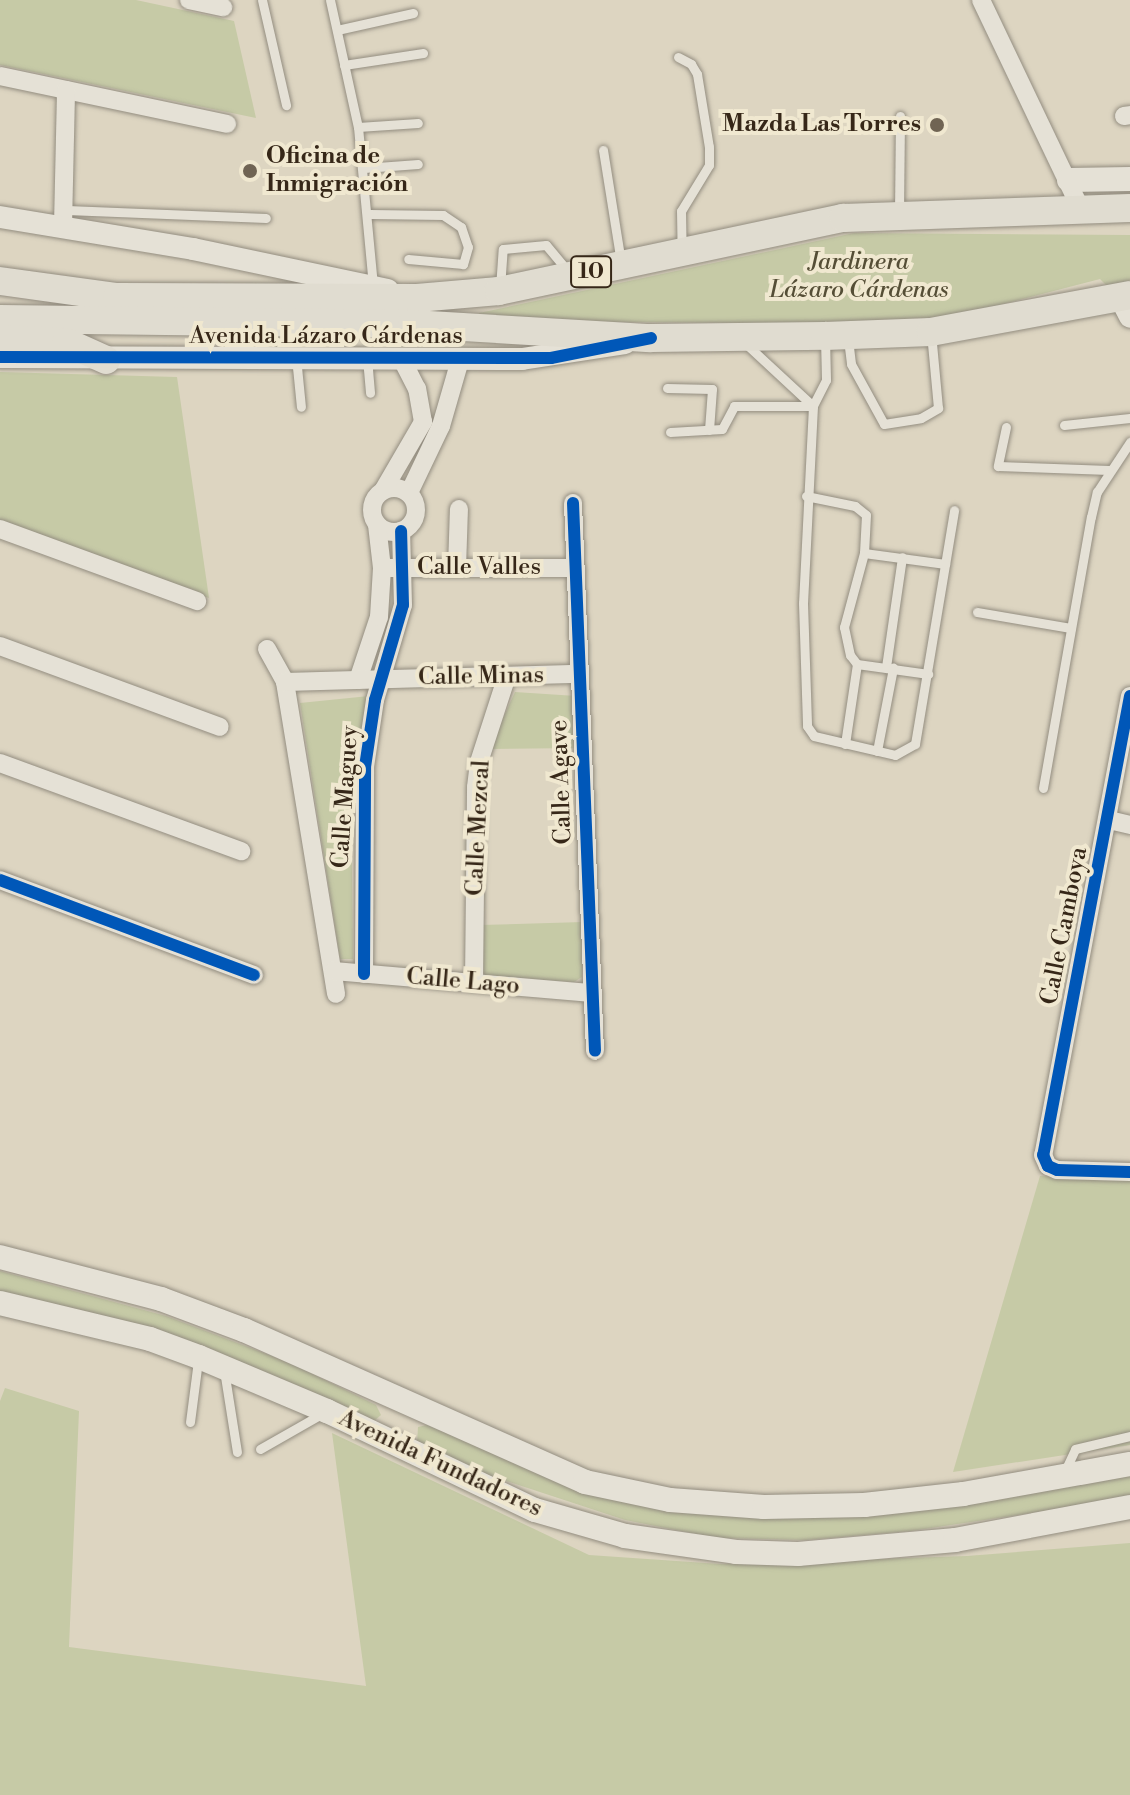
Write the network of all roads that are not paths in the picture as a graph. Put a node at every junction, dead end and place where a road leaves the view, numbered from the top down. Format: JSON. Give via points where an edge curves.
{"nodes":[{"id":1,"x":189,"y":0,"type":"edge"},
{"id":2,"x":262,"y":0,"type":"edge"},
{"id":3,"x":330,"y":0,"type":"edge"},
{"id":4,"x":981,"y":0,"type":"edge"},
{"id":5,"x":223,"y":7,"type":"dead end"},
{"id":6,"x":413,"y":13,"type":"dead end"},
{"id":7,"x":337,"y":30,"type":"junction"},
{"id":8,"x":423,"y":53,"type":"dead end"},
{"id":9,"x":678,"y":57,"type":"dead end"},
{"id":10,"x":344,"y":65,"type":"junction"},
{"id":11,"x":0,"y":76,"type":"edge"},
{"id":12,"x":66,"y":90,"type":"junction"},
{"id":13,"x":286,"y":105,"type":"dead end"},
{"id":14,"x":900,"y":116,"type":"dead end"},
{"id":15,"x":418,"y":123,"type":"dead end"},
{"id":16,"x":227,"y":124,"type":"dead end"},
{"id":17,"x":358,"y":127,"type":"junction"},
{"id":18,"x":603,"y":150,"type":"dead end"},
{"id":19,"x":418,"y":164,"type":"dead end"},
{"id":20,"x":364,"y":168,"type":"junction"},
{"id":21,"x":1130,"y":179,"type":"edge"},
{"id":22,"x":1069,"y":180,"type":"junction"},
{"id":23,"x":1125,"y":206,"type":"edge"},
{"id":24,"x":1080,"y":208,"type":"junction"},
{"id":25,"x":1,"y":213,"type":"edge"},
{"id":26,"x":899,"y":213,"type":"junction"},
{"id":27,"x":370,"y":214,"type":"junction"},
{"id":28,"x":65,"y":218,"type":"junction"},
{"id":29,"x":266,"y":218,"type":"dead end"},
{"id":30,"x":682,"y":253,"type":"junction"},
{"id":31,"x":408,"y":259,"type":"dead end"},
{"id":32,"x":621,"y":266,"type":"junction"},
{"id":33,"x":571,"y":276,"type":"junction"},
{"id":34,"x":0,"y":281,"type":"edge"},
{"id":35,"x":373,"y":286,"type":"junction"},
{"id":36,"x":499,"y":291,"type":"junction"},
{"id":37,"x":417,"y":298,"type":"junction"},
{"id":38,"x":0,"y":301,"type":"edge"},
{"id":39,"x":1127,"y":303,"type":"edge"},
{"id":40,"x":0,"y":319,"type":"edge"},
{"id":41,"x":151,"y":320,"type":"junction"},
{"id":42,"x":931,"y":332,"type":"junction"},
{"id":43,"x":836,"y":336,"type":"junction"},
{"id":44,"x":737,"y":337,"type":"junction"},
{"id":45,"x":651,"y":338,"type":"junction"},
{"id":46,"x":0,"y":339,"type":"edge"},
{"id":47,"x":0,"y":357,"type":"edge"},
{"id":48,"x":296,"y":357,"type":"junction"},
{"id":49,"x":367,"y":358,"type":"junction"},
{"id":50,"x":401,"y":358,"type":"junction"},
{"id":51,"x":106,"y":360,"type":"junction"},
{"id":52,"x":460,"y":360,"type":"junction"},
{"id":53,"x":667,"y":388,"type":"dead end"},
{"id":54,"x":370,"y":393,"type":"dead end"},
{"id":55,"x":813,"y":406,"type":"junction"},
{"id":56,"x":301,"y":407,"type":"dead end"},
{"id":57,"x":1130,"y":418,"type":"edge"},
{"id":58,"x":432,"y":424,"type":"junction"},
{"id":59,"x":1064,"y":425,"type":"dead end"},
{"id":60,"x":1006,"y":427,"type":"dead end"},
{"id":61,"x":709,"y":430,"type":"junction"},
{"id":62,"x":670,"y":432,"type":"dead end"},
{"id":63,"x":1130,"y":442,"type":"edge"},
{"id":64,"x":1109,"y":470,"type":"junction"},
{"id":65,"x":384,"y":489,"type":"junction"},
{"id":66,"x":409,"y":493,"type":"junction"},
{"id":67,"x":806,"y":496,"type":"junction"},
{"id":68,"x":573,"y":503,"type":"dead end"},
{"id":69,"x":459,"y":509,"type":"dead end"},
{"id":70,"x":954,"y":510,"type":"dead end"},
{"id":71,"x":377,"y":525,"type":"junction"},
{"id":72,"x":0,"y":529,"type":"edge"},
{"id":73,"x":401,"y":531,"type":"junction"},
{"id":74,"x":864,"y":553,"type":"junction"},
{"id":75,"x":902,"y":557,"type":"junction"},
{"id":76,"x":945,"y":564,"type":"junction"},
{"id":77,"x":382,"y":568,"type":"junction"},
{"id":78,"x":404,"y":568,"type":"junction"},
{"id":79,"x":457,"y":568,"type":"junction"},
{"id":80,"x":575,"y":568,"type":"junction"},
{"id":81,"x":197,"y":601,"type":"dead end"},
{"id":82,"x":977,"y":612,"type":"dead end"},
{"id":83,"x":1071,"y":628,"type":"junction"},
{"id":84,"x":0,"y":646,"type":"edge"},
{"id":85,"x":267,"y":649,"type":"dead end"},
{"id":86,"x":857,"y":664,"type":"junction"},
{"id":87,"x":889,"y":668,"type":"junction"},
{"id":88,"x":580,"y":674,"type":"junction"},
{"id":89,"x":928,"y":674,"type":"junction"},
{"id":90,"x":507,"y":676,"type":"junction"},
{"id":91,"x":382,"y":679,"type":"junction"},
{"id":92,"x":358,"y":680,"type":"junction"},
{"id":93,"x":285,"y":682,"type":"junction"},
{"id":94,"x":1130,"y":696,"type":"edge"},
{"id":95,"x":220,"y":727,"type":"dead end"},
{"id":96,"x":845,"y":744,"type":"junction"},
{"id":97,"x":877,"y":751,"type":"junction"},
{"id":98,"x":0,"y":763,"type":"edge"},
{"id":99,"x":1043,"y":788,"type":"dead end"},
{"id":100,"x":1109,"y":820,"type":"junction"},
{"id":101,"x":1130,"y":825,"type":"edge"},
{"id":102,"x":241,"y":851,"type":"dead end"},
{"id":103,"x":0,"y":880,"type":"edge"},
{"id":104,"x":334,"y":971,"type":"junction"},
{"id":105,"x":364,"y":974,"type":"junction"},
{"id":106,"x":254,"y":975,"type":"dead end"},
{"id":107,"x":474,"y":983,"type":"junction"},
{"id":108,"x":592,"y":993,"type":"junction"},
{"id":109,"x":336,"y":994,"type":"dead end"},
{"id":110,"x":595,"y":1051,"type":"dead end"},
{"id":111,"x":1130,"y":1172,"type":"edge"},
{"id":112,"x":0,"y":1257,"type":"edge"},
{"id":113,"x":0,"y":1303,"type":"edge"},
{"id":114,"x":199,"y":1357,"type":"junction"},
{"id":115,"x":224,"y":1366,"type":"junction"},
{"id":116,"x":405,"y":1402,"type":"junction"},
{"id":117,"x":327,"y":1411,"type":"junction"},
{"id":118,"x":190,"y":1422,"type":"dead end"},
{"id":119,"x":1130,"y":1436,"type":"edge"},
{"id":120,"x":387,"y":1441,"type":"junction"},
{"id":121,"x":260,"y":1449,"type":"dead end"},
{"id":122,"x":237,"y":1452,"type":"dead end"},
{"id":123,"x":1130,"y":1464,"type":"edge"},
{"id":124,"x":1063,"y":1476,"type":"junction"},
{"id":125,"x":1130,"y":1507,"type":"edge"}],
"edges":[{"from":1,"to":5,"type":"street"},
{"from":2,"to":13,"type":"lane"},
{"from":3,"to":7,"type":"lane"},
{"from":4,"to":22,"type":"street"},
{"from":6,"to":7,"type":"lane"},
{"from":7,"to":10,"type":"lane"},
{"from":8,"to":10,"type":"lane"},
{"from":9,"to":30,"type":"lane","via":[[697,74],[709,147],[709,165],[681,211]]},
{"from":10,"to":17,"type":"lane"},
{"from":11,"to":12,"type":"street"},
{"from":12,"to":16,"type":"street"},
{"from":12,"to":28,"type":"street"},
{"from":14,"to":26,"type":"lane"},
{"from":15,"to":17,"type":"lane"},
{"from":17,"to":20,"type":"lane"},
{"from":18,"to":32,"type":"lane"},
{"from":19,"to":20,"type":"lane"},
{"from":20,"to":27,"type":"lane"},
{"from":21,"to":22,"type":"main road"},
{"from":22,"to":24,"type":"street"},
{"from":23,"to":24,"type":"highway","name":"Avenida Lázaro Cárdenas","number":"10"},
{"from":24,"to":26,"type":"highway","name":"Avenida Lázaro Cárdenas","number":"10"},
{"from":25,"to":28,"type":"street","name":"Avenida Lázaro Cárdenas"},
{"from":26,"to":30,"type":"highway","name":"Avenida Lázaro Cárdenas","number":"10","via":[[843,218]]},
{"from":27,"to":31,"type":"lane","via":[[443,215],[461,227],[468,247],[463,264]]},
{"from":27,"to":35,"type":"lane"},
{"from":28,"to":29,"type":"lane"},
{"from":28,"to":35,"type":"street","name":"Avenida Lázaro Cárdenas"},
{"from":30,"to":32,"type":"highway","name":"Avenida Lázaro Cárdenas","number":"10"},
{"from":32,"to":33,"type":"highway","name":"Avenida Lázaro Cárdenas","number":"10"},
{"from":33,"to":36,"type":"highway","name":"Avenida Lázaro Cárdenas","number":"10"},
{"from":33,"to":36,"type":"lane","via":[[546,245],[503,249]]},
{"from":34,"to":37,"type":"highway","name":"Avenida Lázaro Cárdenas","number":"10","via":[[117,297]]},
{"from":35,"to":37,"type":"street","name":"Avenida Lázaro Cárdenas"},
{"from":36,"to":37,"type":"highway","name":"Avenida Lázaro Cárdenas","number":"10"},
{"from":38,"to":41,"type":"highway","via":[[83,307]]},
{"from":39,"to":42,"type":"highway","name":"Avenida Lázaro Cárdenas"},
{"from":40,"to":41,"type":"highway","name":"Avenida Lázaro Cárdenas"},
{"from":41,"to":45,"type":"highway","name":"Avenida Lázaro Cárdenas","via":[[412,324]]},
{"from":42,"to":43,"type":"highway","name":"Avenida Lázaro Cárdenas"},
{"from":42,"to":43,"type":"lane","via":[[938,408],[921,418],[884,424]]},
{"from":43,"to":44,"type":"highway","name":"Avenida Lázaro Cárdenas"},
{"from":43,"to":55,"type":"lane","via":[[826,380]]},
{"from":44,"to":45,"type":"highway","name":"Avenida Lázaro Cárdenas"},
{"from":44,"to":55,"type":"lane","via":[[797,386]]},
{"from":45,"to":52,"type":"street","name":"Avenida Lázaro Cárdenas","via":[[551,358]]},
{"from":46,"to":51,"type":"highway","via":[[66,342]]},
{"from":47,"to":51,"type":"street","name":"Avenida Lázaro Cárdenas"},
{"from":48,"to":49,"type":"street","name":"Avenida Lázaro Cárdenas"},
{"from":48,"to":51,"type":"street","name":"Avenida Lázaro Cárdenas"},
{"from":48,"to":56,"type":"lane"},
{"from":49,"to":50,"type":"street","name":"Avenida Lázaro Cárdenas"},
{"from":49,"to":54,"type":"lane"},
{"from":50,"to":52,"type":"street","name":"Avenida Lázaro Cárdenas"},
{"from":50,"to":58,"type":"street"},
{"from":52,"to":58,"type":"street"},
{"from":53,"to":61,"type":"lane","via":[[712,389]]},
{"from":55,"to":61,"type":"lane","via":[[734,406],[722,429]]},
{"from":55,"to":67,"type":"lane"},
{"from":57,"to":59,"type":"lane"},
{"from":58,"to":65,"type":"street"},
{"from":58,"to":66,"type":"street"},
{"from":60,"to":64,"type":"lane","via":[[998,466]]},
{"from":61,"to":62,"type":"lane"},
{"from":63,"to":64,"type":"lane"},
{"from":64,"to":83,"type":"lane","via":[[1091,517]]},
{"from":65,"to":66,"type":"street"},
{"from":65,"to":71,"type":"street","via":[[374,498],[371,512]]},
{"from":66,"to":73,"type":"street","via":[[416,515]]},
{"from":67,"to":74,"type":"lane","via":[[862,510],[867,524]]},
{"from":67,"to":96,"type":"lane","via":[[807,726],[825,741]]},
{"from":68,"to":80,"type":"street","name":"Calle Agave"},
{"from":69,"to":79,"type":"street"},
{"from":70,"to":76,"type":"lane"},
{"from":71,"to":73,"type":"street"},
{"from":71,"to":77,"type":"street"},
{"from":72,"to":81,"type":"street"},
{"from":73,"to":78,"type":"street","name":"Calle Maguey"},
{"from":74,"to":75,"type":"lane"},
{"from":74,"to":86,"type":"lane","via":[[844,627],[845,643]]},
{"from":75,"to":76,"type":"lane"},
{"from":75,"to":87,"type":"lane"},
{"from":76,"to":89,"type":"lane"},
{"from":77,"to":78,"type":"street","name":"Calle Valles"},
{"from":77,"to":92,"type":"street","via":[[374,641]]},
{"from":78,"to":79,"type":"street","name":"Calle Valles"},
{"from":78,"to":91,"type":"street","name":"Calle Maguey","via":[[403,605]]},
{"from":79,"to":80,"type":"street","name":"Calle Valles"},
{"from":80,"to":88,"type":"street","name":"Calle Agave"},
{"from":82,"to":83,"type":"lane"},
{"from":83,"to":99,"type":"lane"},
{"from":84,"to":95,"type":"street"},
{"from":85,"to":93,"type":"street","name":"Calle Maguey"},
{"from":86,"to":87,"type":"lane"},
{"from":86,"to":96,"type":"lane"},
{"from":87,"to":89,"type":"lane"},
{"from":87,"to":97,"type":"lane"},
{"from":88,"to":90,"type":"street","name":"Calle Minas"},
{"from":88,"to":108,"type":"street","name":"Calle Agave"},
{"from":89,"to":97,"type":"lane","via":[[915,744],[895,755]]},
{"from":90,"to":91,"type":"street","name":"Calle Minas"},
{"from":90,"to":107,"type":"street","name":"Calle Mezcal","via":[[476,787]]},
{"from":91,"to":92,"type":"street","name":"Calle Minas"},
{"from":91,"to":105,"type":"street","name":"Calle Maguey","via":[[365,767]]},
{"from":92,"to":93,"type":"street","name":"Calle Minas"},
{"from":93,"to":104,"type":"street","name":"Calle Maguey"},
{"from":94,"to":100,"type":"street","name":"Calle Camboya"},
{"from":96,"to":97,"type":"lane"},
{"from":98,"to":102,"type":"street"},
{"from":100,"to":101,"type":"street"},
{"from":100,"to":111,"type":"street","name":"Calle Camboya","via":[[1043,1148],[1046,1163],[1057,1170]]},
{"from":103,"to":106,"type":"street"},
{"from":104,"to":105,"type":"street","name":"Calle Lago"},
{"from":104,"to":109,"type":"street","name":"Calle Maguey"},
{"from":105,"to":107,"type":"street","name":"Calle Lago"},
{"from":107,"to":108,"type":"street","name":"Calle Lago"},
{"from":108,"to":110,"type":"street","name":"Calle Agave"},
{"from":112,"to":116,"type":"main road","name":"Avenida Fundadores","via":[[161,1299]]},
{"from":113,"to":114,"type":"main road","name":"Avenida Fundadores","via":[[136,1335]]},
{"from":114,"to":115,"type":"main road","name":"Avenida Fundadores"},
{"from":114,"to":118,"type":"lane"},
{"from":115,"to":117,"type":"main road","name":"Avenida Fundadores"},
{"from":115,"to":122,"type":"lane"},
{"from":116,"to":120,"type":"main road"},
{"from":116,"to":124,"type":"main road","name":"Avenida Fundadores","via":[[585,1482],[670,1500],[764,1507],[864,1505]]},
{"from":117,"to":120,"type":"main road","name":"Avenida Fundadores"},
{"from":117,"to":121,"type":"lane"},
{"from":119,"to":124,"type":"lane","via":[[1075,1449]]},
{"from":120,"to":125,"type":"main road","name":"Avenida Fundadores","via":[[485,1490],[562,1519],[625,1536],[736,1552],[798,1554],[955,1540]]},
{"from":123,"to":124,"type":"main road","name":"Avenida Fundadores"}]}
